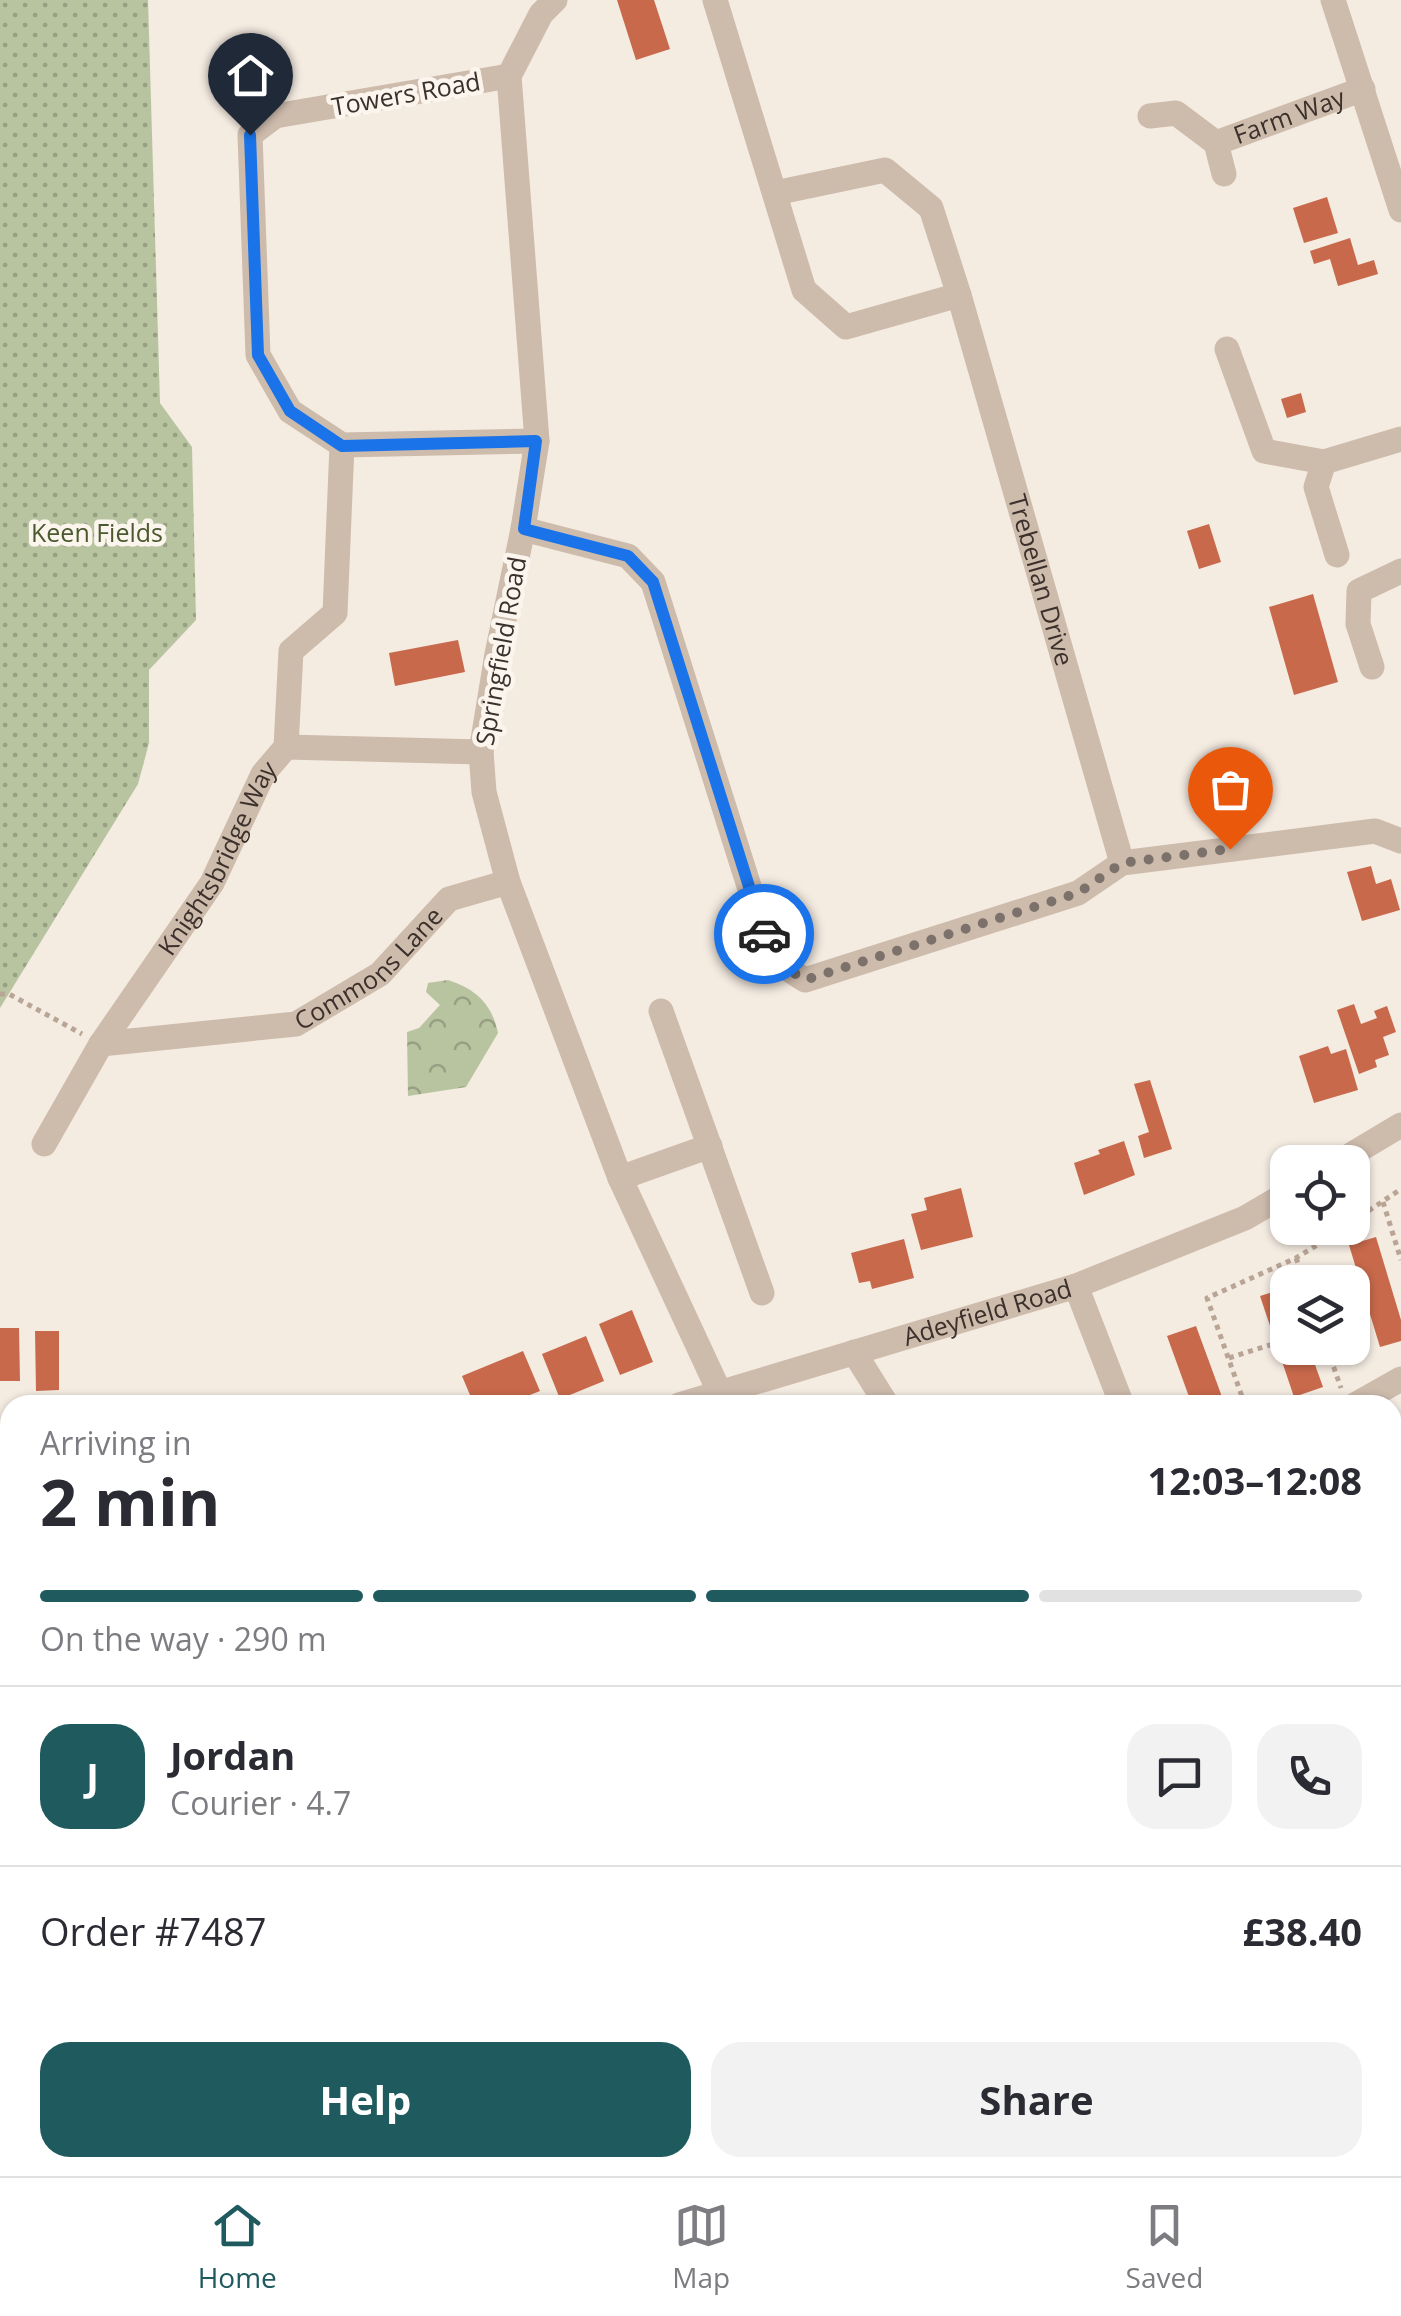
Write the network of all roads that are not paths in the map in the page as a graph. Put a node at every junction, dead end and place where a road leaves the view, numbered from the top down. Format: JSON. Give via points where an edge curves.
{"nodes":[{"id":1,"x":555,"y":0,"type":"edge"},
{"id":2,"x":715,"y":0,"type":"edge"},
{"id":3,"x":1333,"y":0,"type":"edge"},
{"id":4,"x":509,"y":76,"type":"junction"},
{"id":5,"x":1363,"y":89,"type":"junction"},
{"id":6,"x":1150,"y":116,"type":"dead end"},
{"id":7,"x":1216,"y":143,"type":"junction"},
{"id":8,"x":1224,"y":174,"type":"dead end"},
{"id":9,"x":774,"y":193,"type":"junction"},
{"id":10,"x":1401,"y":210,"type":"edge"},
{"id":11,"x":959,"y":295,"type":"junction"},
{"id":12,"x":1226,"y":349,"type":"dead end"},
{"id":13,"x":1401,"y":438,"type":"edge"},
{"id":14,"x":536,"y":441,"type":"junction"},
{"id":15,"x":342,"y":446,"type":"junction"},
{"id":16,"x":1324,"y":462,"type":"junction"},
{"id":17,"x":524,"y":529,"type":"junction"},
{"id":18,"x":1337,"y":555,"type":"dead end"},
{"id":19,"x":1401,"y":571,"type":"edge"},
{"id":20,"x":1372,"y":668,"type":"dead end"},
{"id":21,"x":286,"y":747,"type":"junction"},
{"id":22,"x":482,"y":752,"type":"junction"},
{"id":23,"x":1401,"y":841,"type":"edge"},
{"id":24,"x":1122,"y":863,"type":"junction"},
{"id":25,"x":508,"y":882,"type":"junction"},
{"id":26,"x":661,"y":1010,"type":"dead end"},
{"id":27,"x":101,"y":1044,"type":"junction"},
{"id":28,"x":1401,"y":1125,"type":"edge"},
{"id":29,"x":44,"y":1144,"type":"dead end"},
{"id":30,"x":1367,"y":1145,"type":"edge"},
{"id":31,"x":710,"y":1146,"type":"junction"},
{"id":32,"x":620,"y":1178,"type":"junction"},
{"id":33,"x":1270,"y":1203,"type":"edge"},
{"id":34,"x":1076,"y":1286,"type":"junction"},
{"id":35,"x":762,"y":1292,"type":"dead end"},
{"id":36,"x":854,"y":1352,"type":"junction"},
{"id":37,"x":1401,"y":1379,"type":"edge"},
{"id":38,"x":718,"y":1392,"type":"junction"},
{"id":39,"x":709,"y":1395,"type":"edge"},
{"id":40,"x":881,"y":1395,"type":"edge"},
{"id":41,"x":1118,"y":1395,"type":"edge"},
{"id":42,"x":1356,"y":1395,"type":"edge"}],
"edges":[{"from":1,"to":4,"type":"street"},
{"from":2,"to":9,"type":"street"},
{"from":3,"to":5,"type":"street"},
{"from":4,"to":14,"type":"street","name":"Springfield Road"},
{"from":4,"to":15,"type":"street","name":"Towers Road","via":[[275,116],[250,135],[258,355],[290,411]]},
{"from":5,"to":7,"type":"street","name":"Farm Way"},
{"from":5,"to":10,"type":"street"},
{"from":6,"to":7,"type":"street","name":"Farm Way","via":[[1176,113]]},
{"from":7,"to":8,"type":"street","name":"Farm Way"},
{"from":9,"to":11,"type":"street","name":"Trebellan Drive","via":[[885,170],[931,208]]},
{"from":9,"to":11,"type":"street","via":[[804,290],[846,327]]},
{"from":11,"to":24,"type":"street","name":"Trebellan Drive"},
{"from":12,"to":16,"type":"street","via":[[1264,451]]},
{"from":13,"to":16,"type":"street"},
{"from":14,"to":15,"type":"street"},
{"from":14,"to":17,"type":"street","name":"Springfield Road"},
{"from":15,"to":21,"type":"street","name":"Knightsbridge Way","via":[[336,612],[291,650]]},
{"from":16,"to":18,"type":"street","via":[[1316,487]]},
{"from":17,"to":22,"type":"street","name":"Springfield Road"},
{"from":17,"to":24,"type":"street","via":[[628,556],[653,582],[772,959],[805,980],[1078,893]]},
{"from":19,"to":20,"type":"street","via":[[1359,590],[1358,624]]},
{"from":21,"to":22,"type":"street"},
{"from":21,"to":27,"type":"street","name":"Knightsbridge Way","via":[[262,774],[212,883]]},
{"from":22,"to":25,"type":"street","name":"Springfield Road","via":[[484,792]]},
{"from":23,"to":24,"type":"street","via":[[1375,830]]},
{"from":25,"to":27,"type":"street","name":"Commons Lane","via":[[449,899],[380,974],[296,1024]]},
{"from":25,"to":32,"type":"street","name":"Springfield Road"},
{"from":26,"to":31,"type":"street"},
{"from":27,"to":29,"type":"street","name":"Knightsbridge Way"},
{"from":28,"to":30,"type":"street"},
{"from":31,"to":32,"type":"street"},
{"from":31,"to":35,"type":"street"},
{"from":32,"to":38,"type":"street","name":"Springfield Road"},
{"from":33,"to":34,"type":"street","name":"Adeyfield Road"},
{"from":34,"to":36,"type":"street","name":"Adeyfield Road"},
{"from":34,"to":41,"type":"street"},
{"from":36,"to":38,"type":"street","name":"Adeyfield Road"},
{"from":36,"to":40,"type":"street"},
{"from":37,"to":42,"type":"street"},
{"from":38,"to":39,"type":"street","name":"Adeyfield Road"}]}
